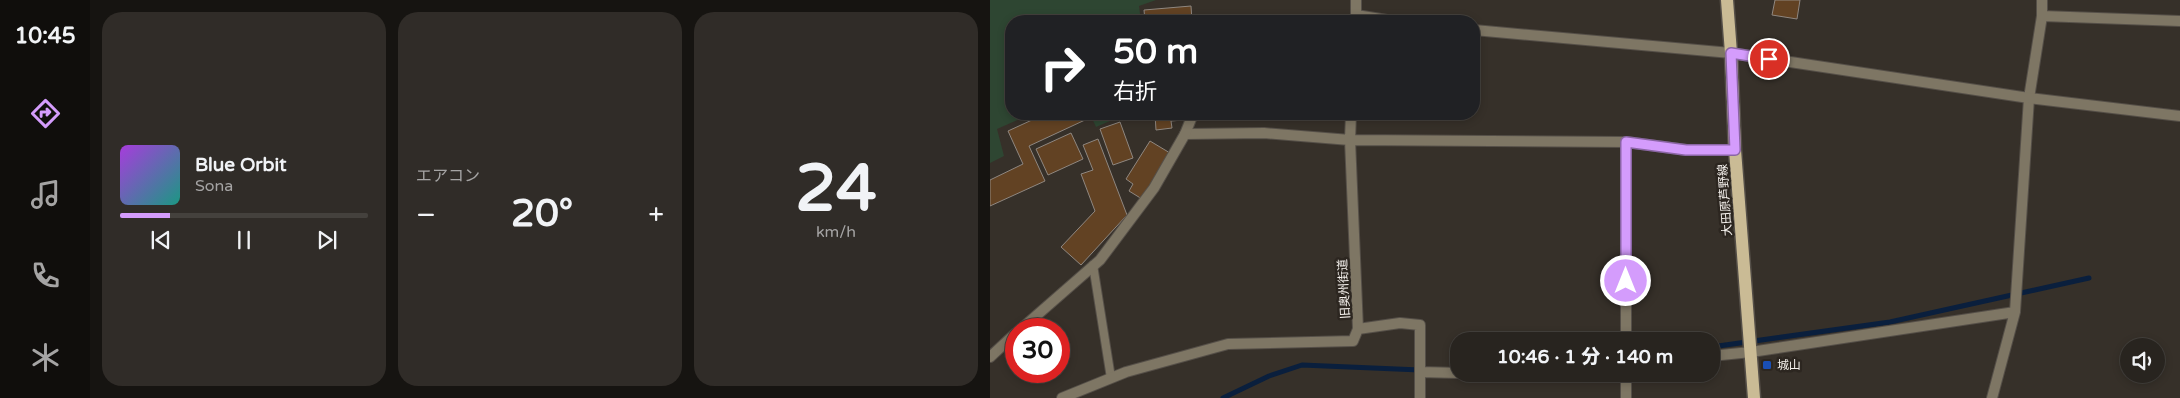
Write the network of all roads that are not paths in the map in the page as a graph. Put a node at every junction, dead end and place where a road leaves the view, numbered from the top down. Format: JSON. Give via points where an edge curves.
{"nodes":[{"id":1,"x":1356,"y":0,"type":"edge"},
{"id":2,"x":1726,"y":0,"type":"edge"},
{"id":3,"x":2042,"y":0,"type":"edge"},
{"id":4,"x":1356,"y":15,"type":"edge"},
{"id":5,"x":2042,"y":16,"type":"junction"},
{"id":6,"x":2180,"y":21,"type":"edge"},
{"id":7,"x":1480,"y":31,"type":"edge"},
{"id":8,"x":1731,"y":53,"type":"junction"},
{"id":9,"x":2029,"y":98,"type":"junction"},
{"id":10,"x":2180,"y":116,"type":"edge"},
{"id":11,"x":1191,"y":120,"type":"edge"},
{"id":12,"x":1351,"y":120,"type":"edge"},
{"id":13,"x":1185,"y":134,"type":"junction"},
{"id":14,"x":1350,"y":140,"type":"junction"},
{"id":15,"x":1626,"y":142,"type":"junction"},
{"id":16,"x":1735,"y":150,"type":"junction"},
{"id":17,"x":1093,"y":265,"type":"junction"},
{"id":18,"x":2015,"y":312,"type":"junction"},
{"id":19,"x":1033,"y":318,"type":"edge"},
{"id":20,"x":1358,"y":329,"type":"junction"},
{"id":21,"x":1626,"y":332,"type":"edge"},
{"id":22,"x":1005,"y":343,"type":"edge"},
{"id":23,"x":1750,"y":352,"type":"junction"},
{"id":24,"x":1720,"y":355,"type":"edge"},
{"id":25,"x":990,"y":357,"type":"edge"},
{"id":26,"x":1420,"y":372,"type":"junction"},
{"id":27,"x":1450,"y":374,"type":"edge"},
{"id":28,"x":1112,"y":378,"type":"junction"},
{"id":29,"x":1626,"y":382,"type":"edge"},
{"id":30,"x":1062,"y":398,"type":"edge"},
{"id":31,"x":1420,"y":398,"type":"edge"},
{"id":32,"x":1626,"y":398,"type":"edge"},
{"id":33,"x":1754,"y":398,"type":"edge"},
{"id":34,"x":1992,"y":398,"type":"edge"}],
"edges":[{"from":1,"to":4,"type":"street"},
{"from":2,"to":8,"type":"main road","name":"大田原芦野線"},
{"from":3,"to":5,"type":"street"},
{"from":5,"to":6,"type":"street"},
{"from":5,"to":9,"type":"street"},
{"from":7,"to":8,"type":"street"},
{"from":8,"to":9,"type":"street"},
{"from":8,"to":16,"type":"main road","name":"大田原芦野線"},
{"from":9,"to":10,"type":"street"},
{"from":9,"to":18,"type":"street"},
{"from":11,"to":13,"type":"street"},
{"from":12,"to":14,"type":"street","name":"旧奥州街道"},
{"from":13,"to":14,"type":"street","via":[[1264,133]]},
{"from":13,"to":17,"type":"street","via":[[1154,188]]},
{"from":14,"to":15,"type":"street"},
{"from":14,"to":20,"type":"street","name":"旧奥州街道"},
{"from":15,"to":16,"type":"street","via":[[1686,150]]},
{"from":15,"to":21,"type":"street"},
{"from":16,"to":23,"type":"main road","name":"大田原芦野線"},
{"from":17,"to":19,"type":"street"},
{"from":17,"to":28,"type":"lane"},
{"from":18,"to":23,"type":"street"},
{"from":18,"to":34,"type":"street"},
{"from":20,"to":26,"type":"street","name":"旧奥州街道","via":[[1400,323],[1420,325]]},
{"from":20,"to":28,"type":"street","via":[[1352,341],[1228,344]]},
{"from":22,"to":25,"type":"street"},
{"from":23,"to":24,"type":"street"},
{"from":23,"to":33,"type":"main road","name":"大田原芦野線"},
{"from":26,"to":27,"type":"street"},
{"from":26,"to":31,"type":"street","name":"旧奥州街道"},
{"from":28,"to":30,"type":"street"},
{"from":29,"to":32,"type":"street"}]}
